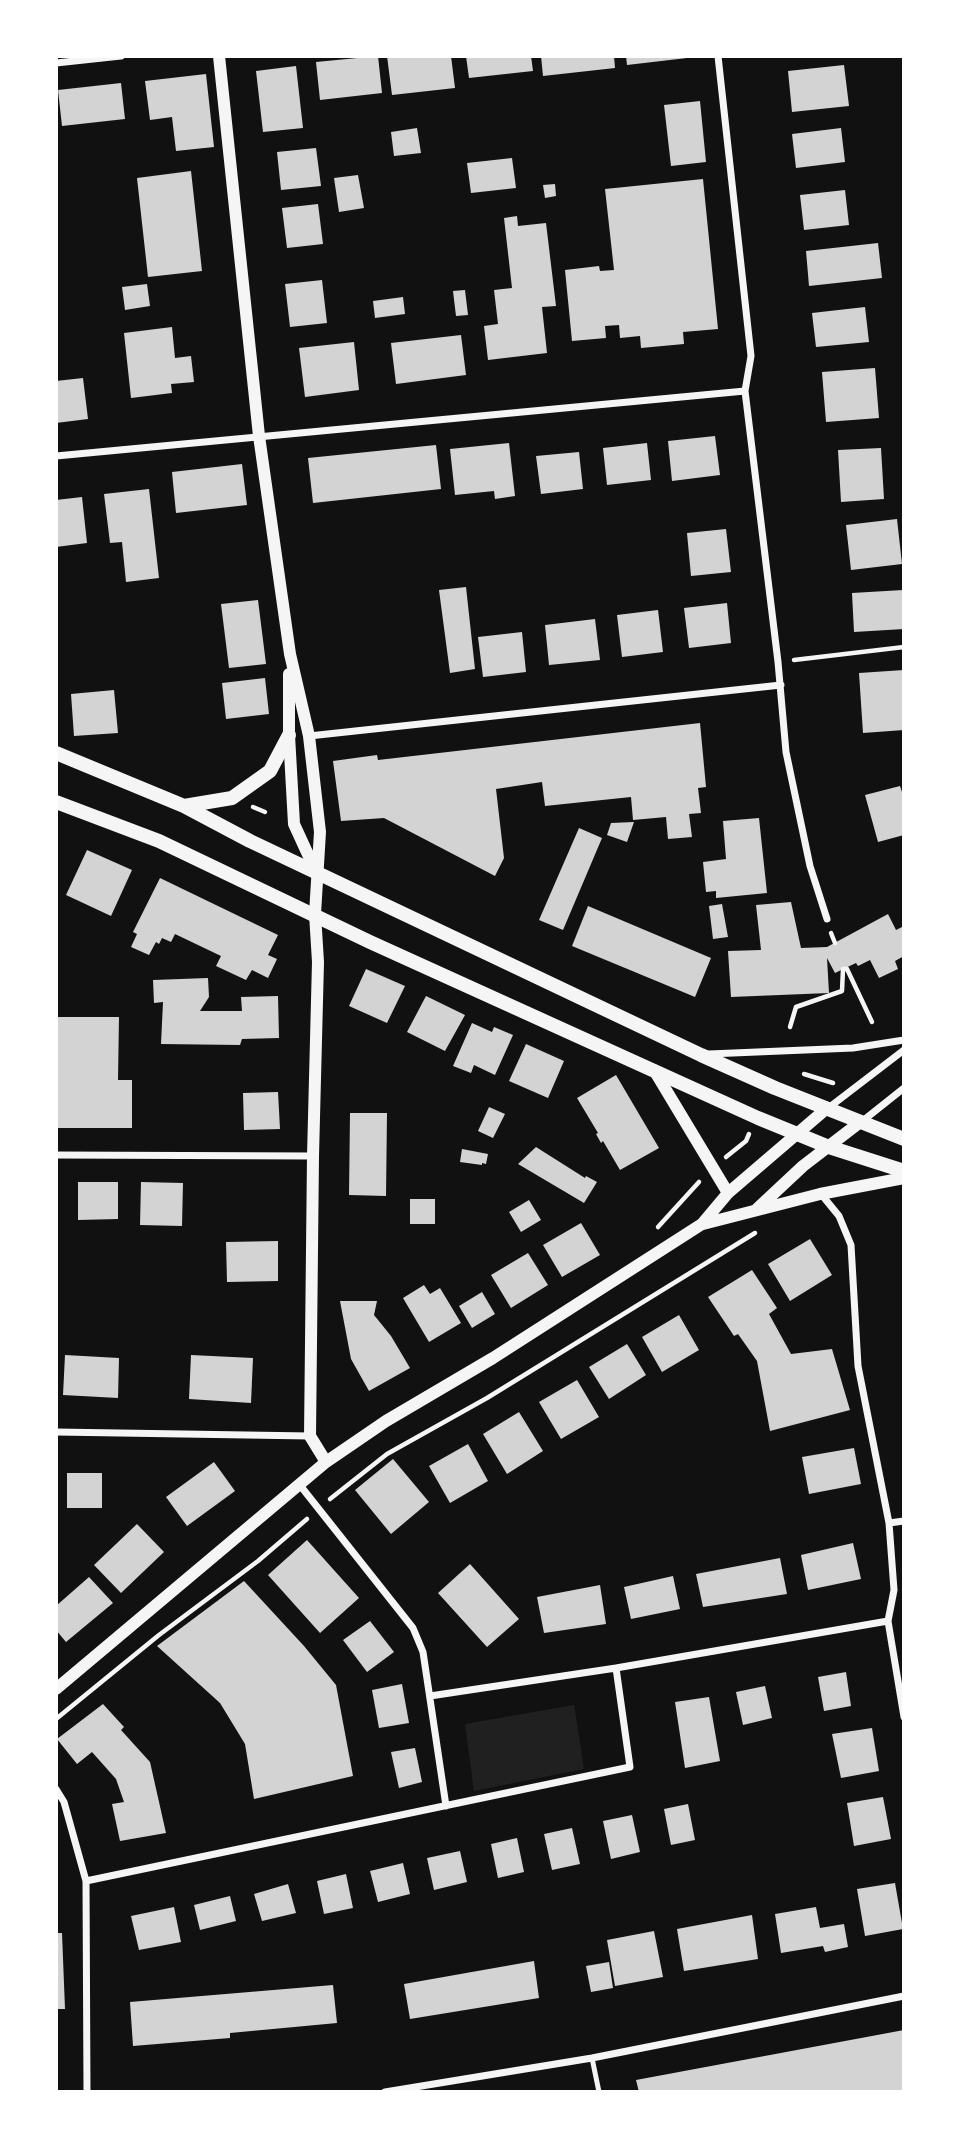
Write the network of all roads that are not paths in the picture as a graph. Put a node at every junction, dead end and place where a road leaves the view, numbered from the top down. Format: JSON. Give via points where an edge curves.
{"nodes":[{"id":1,"x":121,"y":56,"type":"edge"},
{"id":2,"x":219,"y":56,"type":"edge"},
{"id":3,"x":718,"y":56,"type":"edge"},
{"id":4,"x":56,"y":63,"type":"edge"},
{"id":5,"x":745,"y":391,"type":"junction"},
{"id":6,"x":259,"y":436,"type":"junction"},
{"id":7,"x":56,"y":456,"type":"edge"},
{"id":8,"x":290,"y":654,"type":"junction"},
{"id":9,"x":780,"y":685,"type":"junction"},
{"id":10,"x":289,"y":735,"type":"junction"},
{"id":11,"x":309,"y":736,"type":"junction"},
{"id":12,"x":56,"y":753,"type":"edge"},
{"id":13,"x":56,"y":802,"type":"edge"},
{"id":14,"x":184,"y":806,"type":"junction"},
{"id":15,"x":316,"y":872,"type":"junction"},
{"id":16,"x":315,"y":914,"type":"junction"},
{"id":17,"x":827,"y":919,"type":"dead end"},
{"id":18,"x":904,"y":1040,"type":"edge"},
{"id":19,"x":904,"y":1050,"type":"edge"},
{"id":20,"x":701,"y":1055,"type":"junction"},
{"id":21,"x":654,"y":1070,"type":"junction"},
{"id":22,"x":904,"y":1088,"type":"edge"},
{"id":23,"x":826,"y":1109,"type":"junction"},
{"id":24,"x":859,"y":1123,"type":"junction"},
{"id":25,"x":798,"y":1133,"type":"junction"},
{"id":26,"x":904,"y":1139,"type":"edge"},
{"id":27,"x":829,"y":1147,"type":"junction"},
{"id":28,"x":56,"y":1155,"type":"edge"},
{"id":29,"x":313,"y":1156,"type":"junction"},
{"id":30,"x":904,"y":1171,"type":"edge"},
{"id":31,"x":904,"y":1178,"type":"edge"},
{"id":32,"x":728,"y":1194,"type":"junction"},
{"id":33,"x":820,"y":1194,"type":"junction"},
{"id":34,"x":754,"y":1212,"type":"junction"},
{"id":35,"x":702,"y":1224,"type":"junction"},
{"id":36,"x":56,"y":1432,"type":"edge"},
{"id":37,"x":310,"y":1436,"type":"junction"},
{"id":38,"x":326,"y":1462,"type":"junction"},
{"id":39,"x":299,"y":1484,"type":"junction"},
{"id":40,"x":904,"y":1521,"type":"edge"},
{"id":41,"x":888,"y":1523,"type":"junction"},
{"id":42,"x":888,"y":1621,"type":"junction"},
{"id":43,"x":616,"y":1668,"type":"junction"},
{"id":44,"x":56,"y":1689,"type":"edge"},
{"id":45,"x":430,"y":1696,"type":"junction"},
{"id":46,"x":904,"y":1717,"type":"edge"},
{"id":47,"x":56,"y":1789,"type":"edge"},
{"id":48,"x":446,"y":1806,"type":"junction"},
{"id":49,"x":86,"y":1881,"type":"junction"},
{"id":50,"x":904,"y":1996,"type":"edge"},
{"id":51,"x":592,"y":2058,"type":"junction"},
{"id":52,"x":87,"y":2092,"type":"edge"},
{"id":53,"x":385,"y":2092,"type":"edge"},
{"id":54,"x":598,"y":2092,"type":"edge"}],
"edges":[{"from":1,"to":4,"type":"street"},
{"from":2,"to":6,"type":"street"},
{"from":3,"to":5,"type":"street","via":[[751,356]]},
{"from":5,"to":6,"type":"street"},
{"from":5,"to":9,"type":"street"},
{"from":6,"to":7,"type":"street"},
{"from":6,"to":8,"type":"street"},
{"from":8,"to":10,"type":"street"},
{"from":8,"to":11,"type":"street"},
{"from":9,"to":11,"type":"street"},
{"from":9,"to":17,"type":"street","via":[[786,752],[810,866]]},
{"from":10,"to":14,"type":"main road","via":[[270,771],[232,798]]},
{"from":10,"to":15,"type":"street","via":[[294,824]]},
{"from":11,"to":15,"type":"street","via":[[320,832]]},
{"from":12,"to":14,"type":"main road"},
{"from":13,"to":16,"type":"main road","via":[[159,841]]},
{"from":14,"to":15,"type":"main road"},
{"from":15,"to":16,"type":"street"},
{"from":15,"to":20,"type":"main road"},
{"from":16,"to":21,"type":"main road"},
{"from":16,"to":29,"type":"street"},
{"from":18,"to":20,"type":"street","via":[[853,1048]]},
{"from":19,"to":23,"type":"street"},
{"from":20,"to":23,"type":"main road"},
{"from":21,"to":25,"type":"main road"},
{"from":21,"to":32,"type":"street"},
{"from":22,"to":24,"type":"street"},
{"from":23,"to":24,"type":"main road"},
{"from":23,"to":25,"type":"street"},
{"from":24,"to":26,"type":"main road"},
{"from":24,"to":27,"type":"street"},
{"from":25,"to":27,"type":"main road"},
{"from":25,"to":32,"type":"street"},
{"from":27,"to":30,"type":"main road"},
{"from":27,"to":34,"type":"street"},
{"from":28,"to":29,"type":"street"},
{"from":29,"to":37,"type":"street"},
{"from":31,"to":33,"type":"street"},
{"from":32,"to":35,"type":"street"},
{"from":33,"to":34,"type":"street"},
{"from":33,"to":41,"type":"street","via":[[839,1216],[851,1245],[858,1366]]},
{"from":34,"to":35,"type":"street"},
{"from":35,"to":38,"type":"street"},
{"from":36,"to":37,"type":"street"},
{"from":37,"to":38,"type":"street"},
{"from":38,"to":39,"type":"street"},
{"from":39,"to":44,"type":"street"},
{"from":39,"to":45,"type":"street","via":[[413,1628],[423,1652]]},
{"from":40,"to":41,"type":"street"},
{"from":41,"to":42,"type":"street","via":[[894,1590]]},
{"from":42,"to":43,"type":"street"},
{"from":42,"to":46,"type":"street"},
{"from":43,"to":45,"type":"street"},
{"from":43,"to":48,"type":"street","via":[[630,1767]]},
{"from":45,"to":48,"type":"street"},
{"from":47,"to":49,"type":"street","via":[[64,1802]]},
{"from":48,"to":49,"type":"street"},
{"from":49,"to":52,"type":"street"},
{"from":50,"to":51,"type":"street"},
{"from":51,"to":53,"type":"street"},
{"from":51,"to":54,"type":"lane"}]}
